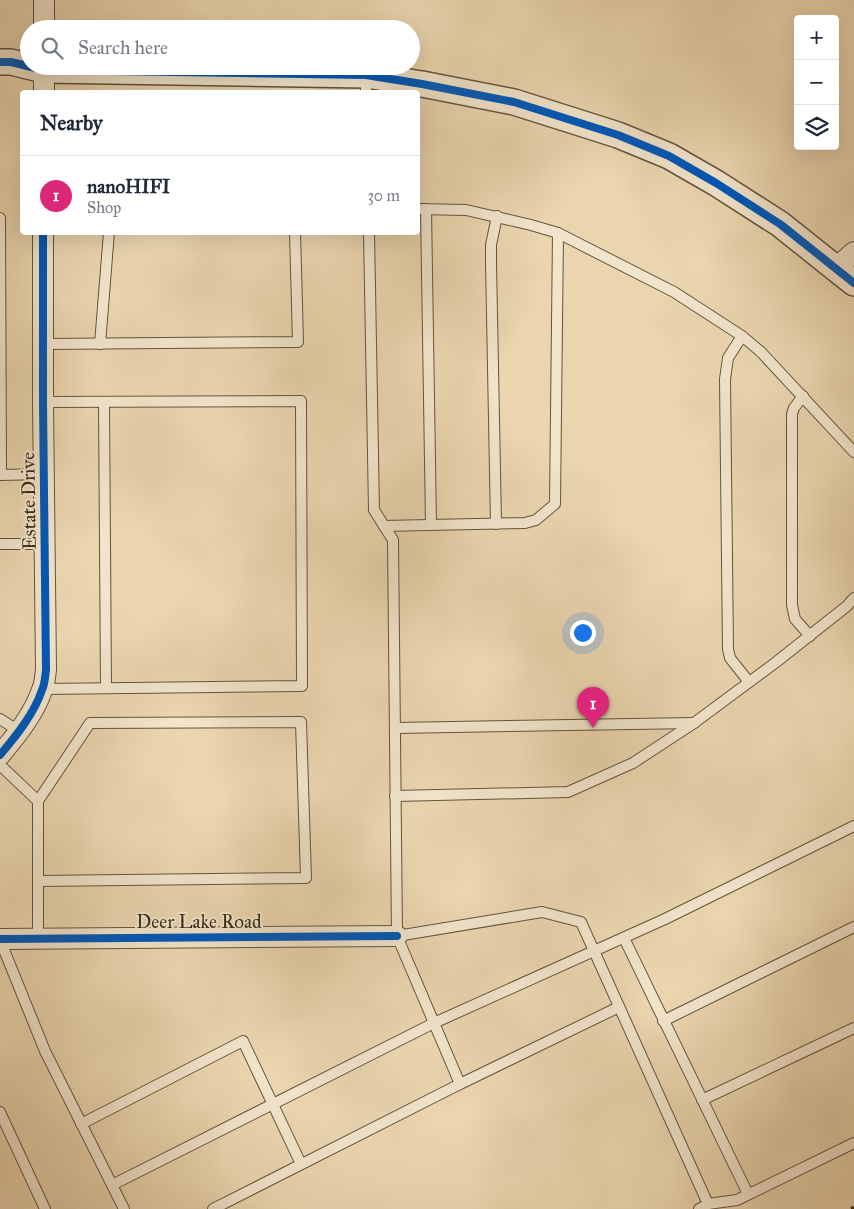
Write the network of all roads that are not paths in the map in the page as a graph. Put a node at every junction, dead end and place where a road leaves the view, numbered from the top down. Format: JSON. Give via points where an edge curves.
{"nodes":[{"id":1,"x":44,"y":0,"type":"edge"},
{"id":2,"x":44,"y":20,"type":"edge"},
{"id":3,"x":0,"y":62,"type":"edge"},
{"id":4,"x":20,"y":66,"type":"edge"},
{"id":5,"x":44,"y":76,"type":"edge"},
{"id":6,"x":0,"y":79,"type":"edge"},
{"id":7,"x":366,"y":84,"type":"edge"},
{"id":8,"x":422,"y":209,"type":"edge"},
{"id":9,"x":497,"y":216,"type":"junction"},
{"id":10,"x":0,"y":218,"type":"edge"},
{"id":11,"x":558,"y":233,"type":"junction"},
{"id":12,"x":44,"y":235,"type":"edge"},
{"id":13,"x":109,"y":235,"type":"edge"},
{"id":14,"x":294,"y":235,"type":"edge"},
{"id":15,"x":369,"y":235,"type":"edge"},
{"id":16,"x":848,"y":268,"type":"edge"},
{"id":17,"x":742,"y":336,"type":"junction"},
{"id":18,"x":43,"y":344,"type":"junction"},
{"id":19,"x":100,"y":344,"type":"junction"},
{"id":20,"x":802,"y":396,"type":"junction"},
{"id":21,"x":43,"y":402,"type":"junction"},
{"id":22,"x":104,"y":402,"type":"junction"},
{"id":23,"x":854,"y":452,"type":"edge"},
{"id":24,"x":44,"y":474,"type":"junction"},
{"id":25,"x":0,"y":475,"type":"edge"},
{"id":26,"x":496,"y":524,"type":"junction"},
{"id":27,"x":431,"y":525,"type":"junction"},
{"id":28,"x":384,"y":526,"type":"junction"},
{"id":29,"x":0,"y":544,"type":"edge"},
{"id":30,"x":44,"y":544,"type":"junction"},
{"id":31,"x":854,"y":598,"type":"edge"},
{"id":32,"x":810,"y":636,"type":"junction"},
{"id":33,"x":749,"y":682,"type":"junction"},
{"id":34,"x":106,"y":688,"type":"junction"},
{"id":35,"x":43,"y":689,"type":"junction"},
{"id":36,"x":0,"y":719,"type":"edge"},
{"id":37,"x":694,"y":723,"type":"junction"},
{"id":38,"x":395,"y":728,"type":"junction"},
{"id":39,"x":19,"y":731,"type":"junction"},
{"id":40,"x":0,"y":755,"type":"edge"},
{"id":41,"x":0,"y":764,"type":"edge"},
{"id":42,"x":396,"y":796,"type":"junction"},
{"id":43,"x":38,"y":800,"type":"junction"},
{"id":44,"x":854,"y":826,"type":"edge"},
{"id":45,"x":38,"y":881,"type":"junction"},
{"id":46,"x":854,"y":927,"type":"edge"},
{"id":47,"x":397,"y":936,"type":"junction"},
{"id":48,"x":38,"y":938,"type":"junction"},
{"id":49,"x":624,"y":938,"type":"junction"},
{"id":50,"x":0,"y":939,"type":"edge"},
{"id":51,"x":594,"y":951,"type":"junction"},
{"id":52,"x":620,"y":1007,"type":"junction"},
{"id":53,"x":663,"y":1021,"type":"junction"},
{"id":54,"x":434,"y":1023,"type":"junction"},
{"id":55,"x":854,"y":1028,"type":"edge"},
{"id":56,"x":460,"y":1084,"type":"junction"},
{"id":57,"x":702,"y":1100,"type":"junction"},
{"id":58,"x":273,"y":1104,"type":"junction"},
{"id":59,"x":0,"y":1112,"type":"edge"},
{"id":60,"x":81,"y":1124,"type":"junction"},
{"id":61,"x":0,"y":1136,"type":"edge"},
{"id":62,"x":11,"y":1136,"type":"junction"},
{"id":63,"x":854,"y":1143,"type":"edge"},
{"id":64,"x":301,"y":1164,"type":"junction"},
{"id":65,"x":112,"y":1185,"type":"junction"},
{"id":66,"x":748,"y":1194,"type":"junction"},
{"id":67,"x":704,"y":1207,"type":"edge"},
{"id":68,"x":45,"y":1209,"type":"edge"},
{"id":69,"x":124,"y":1209,"type":"edge"},
{"id":70,"x":213,"y":1209,"type":"edge"}],
"edges":[{"from":1,"to":2,"type":"street"},
{"from":3,"to":4,"type":"street"},
{"from":5,"to":6,"type":"street"},
{"from":5,"to":7,"type":"street"},
{"from":7,"to":16,"type":"street","via":[[422,84],[514,102],[618,135],[669,156],[716,183]]},
{"from":8,"to":9,"type":"lane","via":[[466,210]]},
{"from":8,"to":27,"type":"lane"},
{"from":9,"to":11,"type":"lane"},
{"from":9,"to":26,"type":"lane","via":[[491,245]]},
{"from":10,"to":25,"type":"lane"},
{"from":11,"to":17,"type":"lane","via":[[674,292]]},
{"from":11,"to":26,"type":"lane","via":[[555,504],[536,520]]},
{"from":12,"to":18,"type":"street","name":"Estate Drive"},
{"from":13,"to":19,"type":"lane"},
{"from":14,"to":19,"type":"lane","via":[[298,342]]},
{"from":15,"to":28,"type":"lane","via":[[374,510]]},
{"from":17,"to":20,"type":"lane"},
{"from":17,"to":33,"type":"lane","via":[[728,358],[725,379],[728,649],[730,658]]},
{"from":18,"to":19,"type":"lane"},
{"from":18,"to":21,"type":"street","name":"Estate Drive"},
{"from":20,"to":23,"type":"lane"},
{"from":20,"to":32,"type":"lane","via":[[792,414],[792,605],[796,619]]},
{"from":21,"to":22,"type":"lane"},
{"from":21,"to":24,"type":"street","name":"Estate Drive"},
{"from":22,"to":34,"type":"lane"},
{"from":22,"to":34,"type":"lane","via":[[301,401],[302,686]]},
{"from":24,"to":25,"type":"lane"},
{"from":24,"to":30,"type":"street","name":"Estate Drive"},
{"from":26,"to":27,"type":"lane"},
{"from":27,"to":28,"type":"lane"},
{"from":28,"to":38,"type":"lane","via":[[392,540]]},
{"from":29,"to":30,"type":"lane"},
{"from":30,"to":35,"type":"street","name":"Estate Drive","via":[[46,670]]},
{"from":31,"to":32,"type":"lane"},
{"from":32,"to":33,"type":"lane"},
{"from":33,"to":37,"type":"lane"},
{"from":34,"to":35,"type":"lane"},
{"from":35,"to":39,"type":"street","name":"Estate Drive"},
{"from":36,"to":39,"type":"lane"},
{"from":37,"to":38,"type":"lane"},
{"from":37,"to":42,"type":"lane","via":[[633,763],[568,792]]},
{"from":38,"to":42,"type":"lane"},
{"from":39,"to":40,"type":"street","name":"Estate Drive"},
{"from":41,"to":43,"type":"lane"},
{"from":42,"to":47,"type":"lane"},
{"from":43,"to":45,"type":"lane"},
{"from":43,"to":45,"type":"lane","via":[[90,723],[301,722],[306,878]]},
{"from":44,"to":49,"type":"lane"},
{"from":45,"to":48,"type":"lane"},
{"from":46,"to":53,"type":"lane"},
{"from":47,"to":48,"type":"street","name":"Deer Lake Road"},
{"from":47,"to":51,"type":"lane","via":[[542,912],[581,922]]},
{"from":47,"to":54,"type":"lane"},
{"from":48,"to":50,"type":"street","name":"Deer Lake Road"},
{"from":49,"to":51,"type":"lane"},
{"from":49,"to":53,"type":"lane"},
{"from":50,"to":60,"type":"lane","via":[[45,1051]]},
{"from":51,"to":52,"type":"lane"},
{"from":51,"to":54,"type":"lane"},
{"from":52,"to":56,"type":"lane"},
{"from":52,"to":67,"type":"lane"},
{"from":53,"to":57,"type":"lane"},
{"from":54,"to":56,"type":"lane"},
{"from":54,"to":58,"type":"lane"},
{"from":55,"to":57,"type":"lane"},
{"from":56,"to":64,"type":"lane"},
{"from":57,"to":66,"type":"lane"},
{"from":58,"to":60,"type":"lane","via":[[243,1041]]},
{"from":58,"to":64,"type":"lane"},
{"from":58,"to":65,"type":"lane"},
{"from":59,"to":62,"type":"lane"},
{"from":60,"to":65,"type":"lane"},
{"from":61,"to":62,"type":"lane"},
{"from":62,"to":68,"type":"lane"},
{"from":63,"to":66,"type":"lane"},
{"from":64,"to":70,"type":"lane"},
{"from":65,"to":69,"type":"lane"},
{"from":66,"to":67,"type":"lane","via":[[737,1200]]}]}
